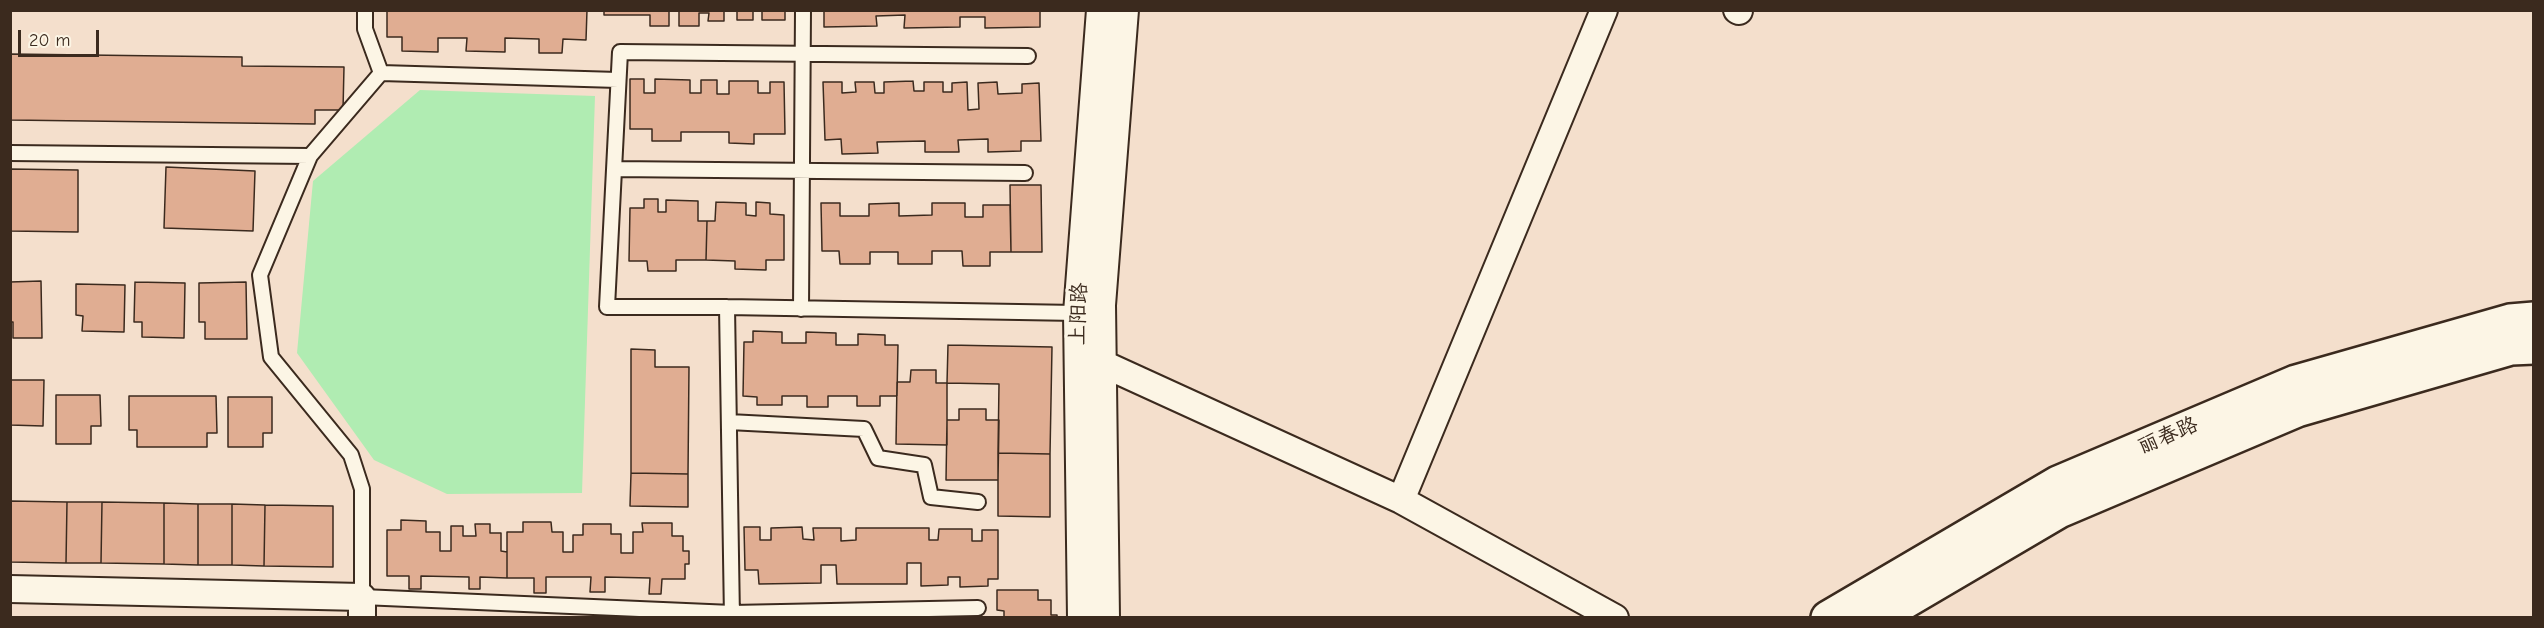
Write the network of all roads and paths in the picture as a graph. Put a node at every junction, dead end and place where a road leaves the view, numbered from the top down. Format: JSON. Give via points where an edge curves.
{"nodes":[{"id":1,"x":365,"y":10,"type":"edge"},
{"id":2,"x":803,"y":10,"type":"edge"},
{"id":3,"x":1100,"y":10,"type":"edge"},
{"id":4,"x":1125,"y":10,"type":"edge"},
{"id":5,"x":1604,"y":10,"type":"edge"},
{"id":6,"x":803,"y":54,"type":"junction"},
{"id":7,"x":1028,"y":56,"type":"dead end"},
{"id":8,"x":381,"y":73,"type":"junction"},
{"id":9,"x":618,"y":80,"type":"junction"},
{"id":10,"x":10,"y":153,"type":"edge"},
{"id":11,"x":310,"y":156,"type":"junction"},
{"id":12,"x":614,"y":170,"type":"junction"},
{"id":13,"x":802,"y":171,"type":"junction"},
{"id":14,"x":1025,"y":173,"type":"dead end"},
{"id":15,"x":727,"y":307,"type":"junction"},
{"id":16,"x":801,"y":309,"type":"junction"},
{"id":17,"x":1077,"y":313,"type":"junction"},
{"id":18,"x":2534,"y":319,"type":"edge"},
{"id":19,"x":2534,"y":347,"type":"edge"},
{"id":20,"x":1077,"y":352,"type":"junction"},
{"id":21,"x":1102,"y":364,"type":"junction"},
{"id":22,"x":729,"y":422,"type":"junction"},
{"id":23,"x":1401,"y":500,"type":"junction"},
{"id":24,"x":978,"y":502,"type":"dead end"},
{"id":25,"x":10,"y":589,"type":"edge"},
{"id":26,"x":362,"y":607,"type":"edge"},
{"id":27,"x":978,"y":608,"type":"dead end"},
{"id":28,"x":732,"y":615,"type":"edge"},
{"id":29,"x":1081,"y":618,"type":"edge"},
{"id":30,"x":1106,"y":618,"type":"edge"},
{"id":31,"x":1615,"y":618,"type":"edge"},
{"id":32,"x":1828,"y":618,"type":"edge"},
{"id":33,"x":1877,"y":618,"type":"edge"}],
"edges":[{"from":1,"to":8,"type":"lane","via":[[365,29]]},
{"from":2,"to":6,"type":"lane"},
{"from":3,"to":17,"type":"street","name":"上阳路"},
{"from":4,"to":21,"type":"street","name":"上阳路","via":[[1102,305]]},
{"from":5,"to":23,"type":"street"},
{"from":6,"to":7,"type":"lane"},
{"from":6,"to":9,"type":"lane","via":[[620,52]]},
{"from":6,"to":13,"type":"lane"},
{"from":8,"to":9,"type":"lane"},
{"from":8,"to":11,"type":"lane"},
{"from":9,"to":12,"type":"lane"},
{"from":10,"to":11,"type":"lane"},
{"from":11,"to":26,"type":"lane","via":[[260,275],[271,357],[351,455],[362,489]]},
{"from":12,"to":13,"type":"lane"},
{"from":12,"to":15,"type":"lane","via":[[606,307]]},
{"from":13,"to":14,"type":"lane"},
{"from":13,"to":16,"type":"lane"},
{"from":15,"to":16,"type":"lane"},
{"from":15,"to":22,"type":"lane"},
{"from":16,"to":17,"type":"lane"},
{"from":17,"to":20,"type":"street","name":"上阳路"},
{"from":18,"to":32,"type":"main road","name":"丽春路","via":[[2510,321],[2285,387],[2058,483]]},
{"from":19,"to":33,"type":"main road","name":"丽春路","via":[[2511,348],[2297,410],[2059,511]]},
{"from":20,"to":21,"type":"street"},
{"from":20,"to":29,"type":"street","name":"上阳路"},
{"from":21,"to":23,"type":"street"},
{"from":21,"to":30,"type":"street","name":"上阳路"},
{"from":22,"to":24,"type":"lane","via":[[864,429],[878,458],[924,465],[931,497]]},
{"from":22,"to":28,"type":"lane"},
{"from":23,"to":31,"type":"street"},
{"from":25,"to":26,"type":"street"},
{"from":26,"to":28,"type":"lane"},
{"from":27,"to":28,"type":"lane"}]}
